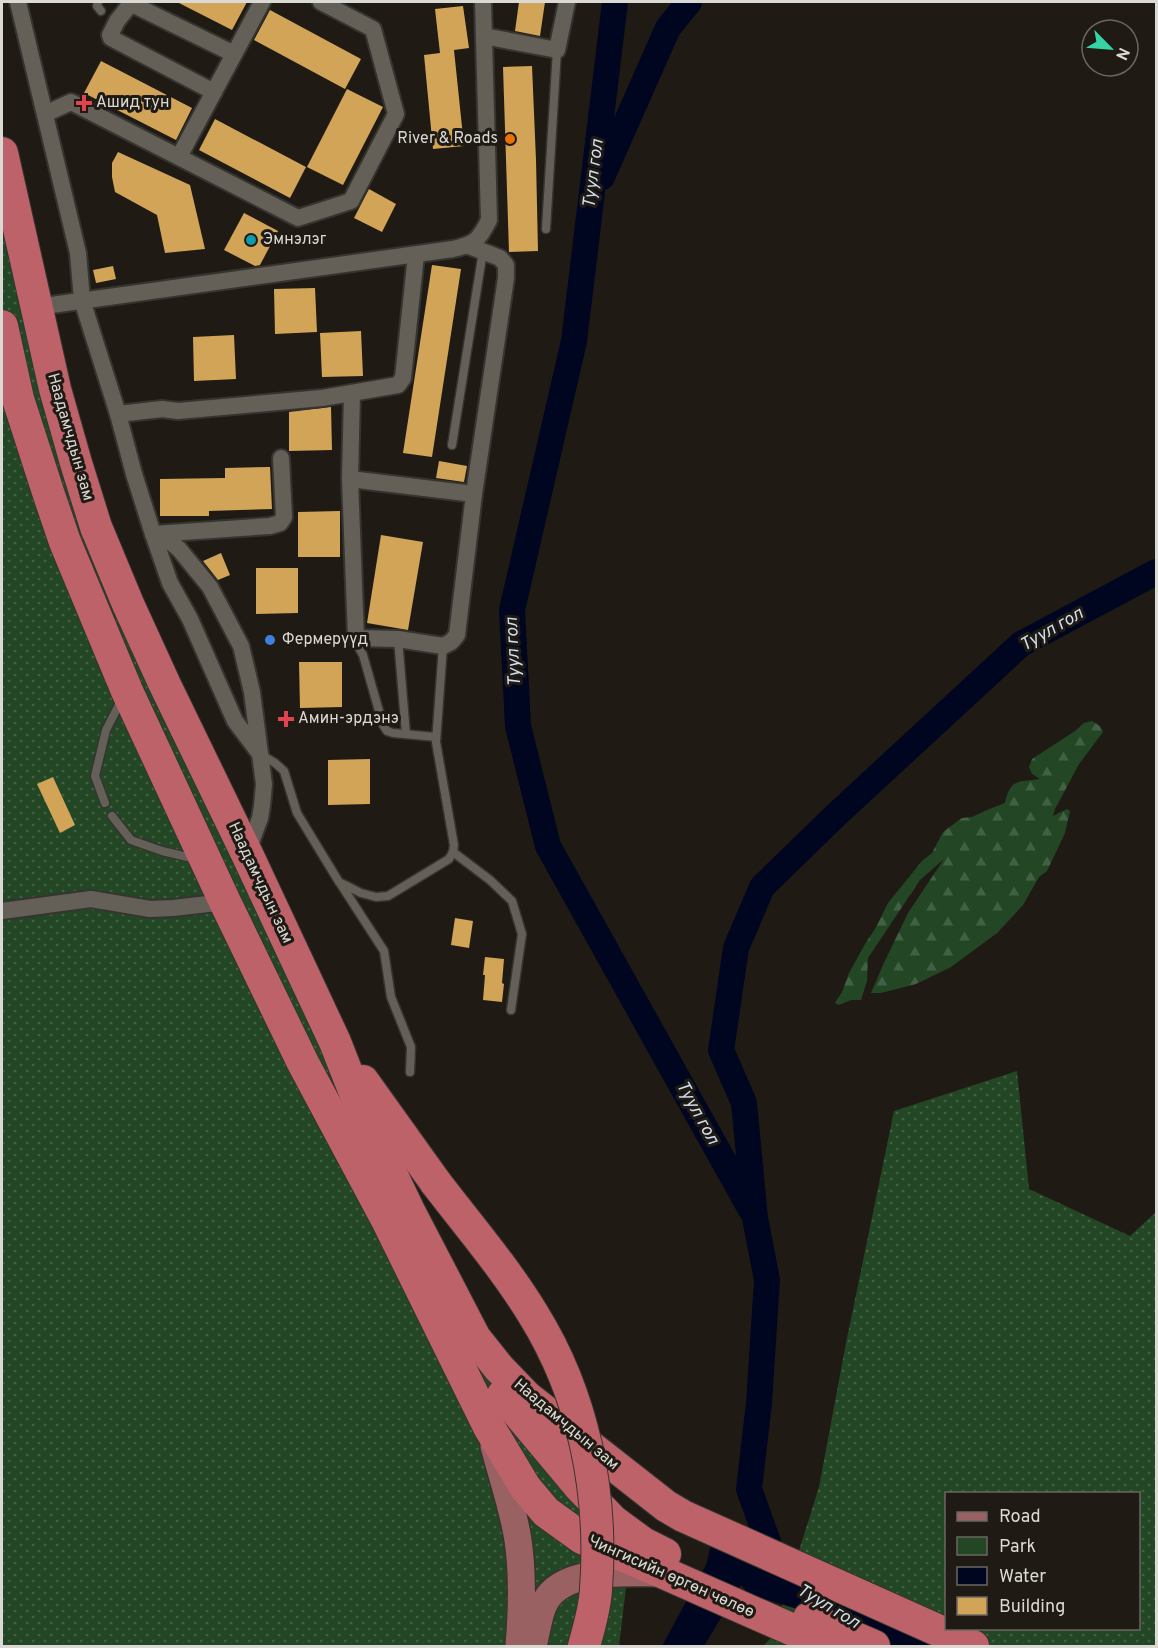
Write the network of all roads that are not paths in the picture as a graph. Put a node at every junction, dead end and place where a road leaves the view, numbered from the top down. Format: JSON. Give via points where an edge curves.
{"nodes":[{"id":1,"x":18,"y":2,"type":"edge"},
{"id":2,"x":98,"y":2,"type":"edge"},
{"id":3,"x":262,"y":2,"type":"edge"},
{"id":4,"x":321,"y":2,"type":"edge"},
{"id":5,"x":483,"y":2,"type":"edge"},
{"id":6,"x":567,"y":2,"type":"edge"},
{"id":7,"x":101,"y":11,"type":"dead end"},
{"id":8,"x":484,"y":36,"type":"junction"},
{"id":9,"x":557,"y":50,"type":"junction"},
{"id":10,"x":234,"y":54,"type":"junction"},
{"id":11,"x":214,"y":92,"type":"junction"},
{"id":12,"x":45,"y":114,"type":"junction"},
{"id":13,"x":2,"y":153,"type":"edge"},
{"id":14,"x":179,"y":157,"type":"junction"},
{"id":15,"x":546,"y":229,"type":"dead end"},
{"id":16,"x":476,"y":248,"type":"junction"},
{"id":17,"x":416,"y":255,"type":"junction"},
{"id":18,"x":82,"y":300,"type":"junction"},
{"id":19,"x":37,"y":307,"type":"junction"},
{"id":20,"x":2,"y":326,"type":"edge"},
{"id":21,"x":5,"y":361,"type":"edge"},
{"id":22,"x":352,"y":393,"type":"junction"},
{"id":23,"x":118,"y":414,"type":"junction"},
{"id":24,"x":452,"y":445,"type":"dead end"},
{"id":25,"x":281,"y":458,"type":"dead end"},
{"id":26,"x":350,"y":479,"type":"junction"},
{"id":27,"x":474,"y":494,"type":"junction"},
{"id":28,"x":153,"y":534,"type":"junction"},
{"id":29,"x":356,"y":638,"type":"junction"},
{"id":30,"x":398,"y":639,"type":"junction"},
{"id":31,"x":443,"y":646,"type":"junction"},
{"id":32,"x":127,"y":691,"type":"junction"},
{"id":33,"x":406,"y":734,"type":"junction"},
{"id":34,"x":436,"y":737,"type":"junction"},
{"id":35,"x":260,"y":754,"type":"junction"},
{"id":36,"x":105,"y":803,"type":"dead end"},
{"id":37,"x":112,"y":816,"type":"dead end"},
{"id":38,"x":453,"y":852,"type":"junction"},
{"id":39,"x":247,"y":854,"type":"junction"},
{"id":40,"x":206,"y":862,"type":"junction"},
{"id":41,"x":339,"y":882,"type":"junction"},
{"id":42,"x":225,"y":902,"type":"junction"},
{"id":43,"x":2,"y":910,"type":"edge"},
{"id":44,"x":511,"y":1010,"type":"dead end"},
{"id":45,"x":336,"y":1042,"type":"junction"},
{"id":46,"x":410,"y":1072,"type":"dead end"},
{"id":47,"x":408,"y":1209,"type":"junction"},
{"id":48,"x":489,"y":1427,"type":"junction"},
{"id":49,"x":667,"y":1564,"type":"junction"},
{"id":50,"x":519,"y":1647,"type":"edge"},
{"id":51,"x":533,"y":1647,"type":"edge"},
{"id":52,"x":584,"y":1647,"type":"edge"},
{"id":53,"x":829,"y":1647,"type":"edge"},
{"id":54,"x":874,"y":1647,"type":"edge"},
{"id":55,"x":973,"y":1647,"type":"edge"}],
"edges":[{"from":1,"to":12,"type":"street"},
{"from":2,"to":7,"type":"lane"},
{"from":3,"to":10,"type":"street"},
{"from":4,"to":14,"type":"street","via":[[373,29],[396,114],[351,201],[298,218]]},
{"from":5,"to":8,"type":"street"},
{"from":6,"to":9,"type":"street"},
{"from":8,"to":9,"type":"street"},
{"from":8,"to":16,"type":"street","via":[[489,220]]},
{"from":9,"to":15,"type":"lane"},
{"from":10,"to":11,"type":"street"},
{"from":10,"to":11,"type":"street","via":[[134,5],[117,21],[111,38]]},
{"from":11,"to":14,"type":"street"},
{"from":12,"to":14,"type":"street","via":[[71,102]]},
{"from":12,"to":18,"type":"street","via":[[78,253]]},
{"from":13,"to":19,"type":"highway","name":"Наадамчдын зам"},
{"from":16,"to":17,"type":"street"},
{"from":16,"to":24,"type":"lane"},
{"from":16,"to":27,"type":"street","via":[[500,258],[506,265],[506,278]]},
{"from":17,"to":18,"type":"street"},
{"from":17,"to":22,"type":"street","via":[[403,378],[398,385]]},
{"from":18,"to":19,"type":"street"},
{"from":18,"to":23,"type":"street"},
{"from":19,"to":39,"type":"highway","name":"Наадамчдын зам","via":[[55,389],[96,527],[165,686]]},
{"from":20,"to":21,"type":"highway"},
{"from":21,"to":32,"type":"highway","via":[[65,542]]},
{"from":22,"to":23,"type":"street"},
{"from":22,"to":26,"type":"street"},
{"from":23,"to":28,"type":"street"},
{"from":25,"to":28,"type":"street","via":[[284,517],[280,523]]},
{"from":26,"to":27,"type":"street"},
{"from":26,"to":29,"type":"street"},
{"from":27,"to":31,"type":"street","via":[[457,635]]},
{"from":28,"to":35,"type":"street","via":[[170,583],[235,722]]},
{"from":28,"to":35,"type":"street","via":[[179,549],[210,587],[241,646]]},
{"from":29,"to":30,"type":"street"},
{"from":29,"to":33,"type":"lane","via":[[383,725],[387,731]]},
{"from":30,"to":31,"type":"street"},
{"from":30,"to":33,"type":"lane"},
{"from":31,"to":34,"type":"lane"},
{"from":32,"to":36,"type":"lane","via":[[106,730],[95,776]]},
{"from":32,"to":40,"type":"highway"},
{"from":33,"to":34,"type":"lane"},
{"from":34,"to":38,"type":"lane"},
{"from":35,"to":39,"type":"street","via":[[262,806]]},
{"from":35,"to":41,"type":"lane","via":[[284,771],[297,813]]},
{"from":37,"to":40,"type":"lane","via":[[131,840]]},
{"from":38,"to":41,"type":"lane","via":[[449,859],[388,896],[361,893]]},
{"from":38,"to":44,"type":"lane","via":[[512,901],[522,933]]},
{"from":39,"to":45,"type":"highway","name":"Наадамчдын зам"},
{"from":40,"to":42,"type":"highway"},
{"from":41,"to":46,"type":"lane","via":[[384,951],[391,997],[411,1047]]},
{"from":42,"to":43,"type":"street","via":[[150,909],[91,899]]},
{"from":42,"to":48,"type":"highway"},
{"from":45,"to":47,"type":"highway","name":"Наадамчдын зам","via":[[366,1121]]},
{"from":45,"to":52,"type":"highway","bridge":true,"via":[[436,1183],[510,1278],[558,1358],[572,1394],[594,1485],[596,1590]]},
{"from":47,"to":49,"type":"highway","via":[[482,1368],[565,1470],[613,1521]]},
{"from":47,"to":55,"type":"highway","name":"Наадамчдын зам","via":[[476,1338],[499,1368],[562,1425],[666,1506]]},
{"from":48,"to":49,"type":"highway","name":"Чингисийн өргөн чөлөө","via":[[546,1512],[582,1538]]},
{"from":48,"to":50,"type":"main road","via":[[518,1541],[522,1613]]},
{"from":49,"to":51,"type":"main road","via":[[585,1576],[562,1584],[544,1602]]},
{"from":49,"to":53,"type":"highway","name":"Чингисийн өргөн чөлөө"},
{"from":49,"to":54,"type":"highway"}]}
